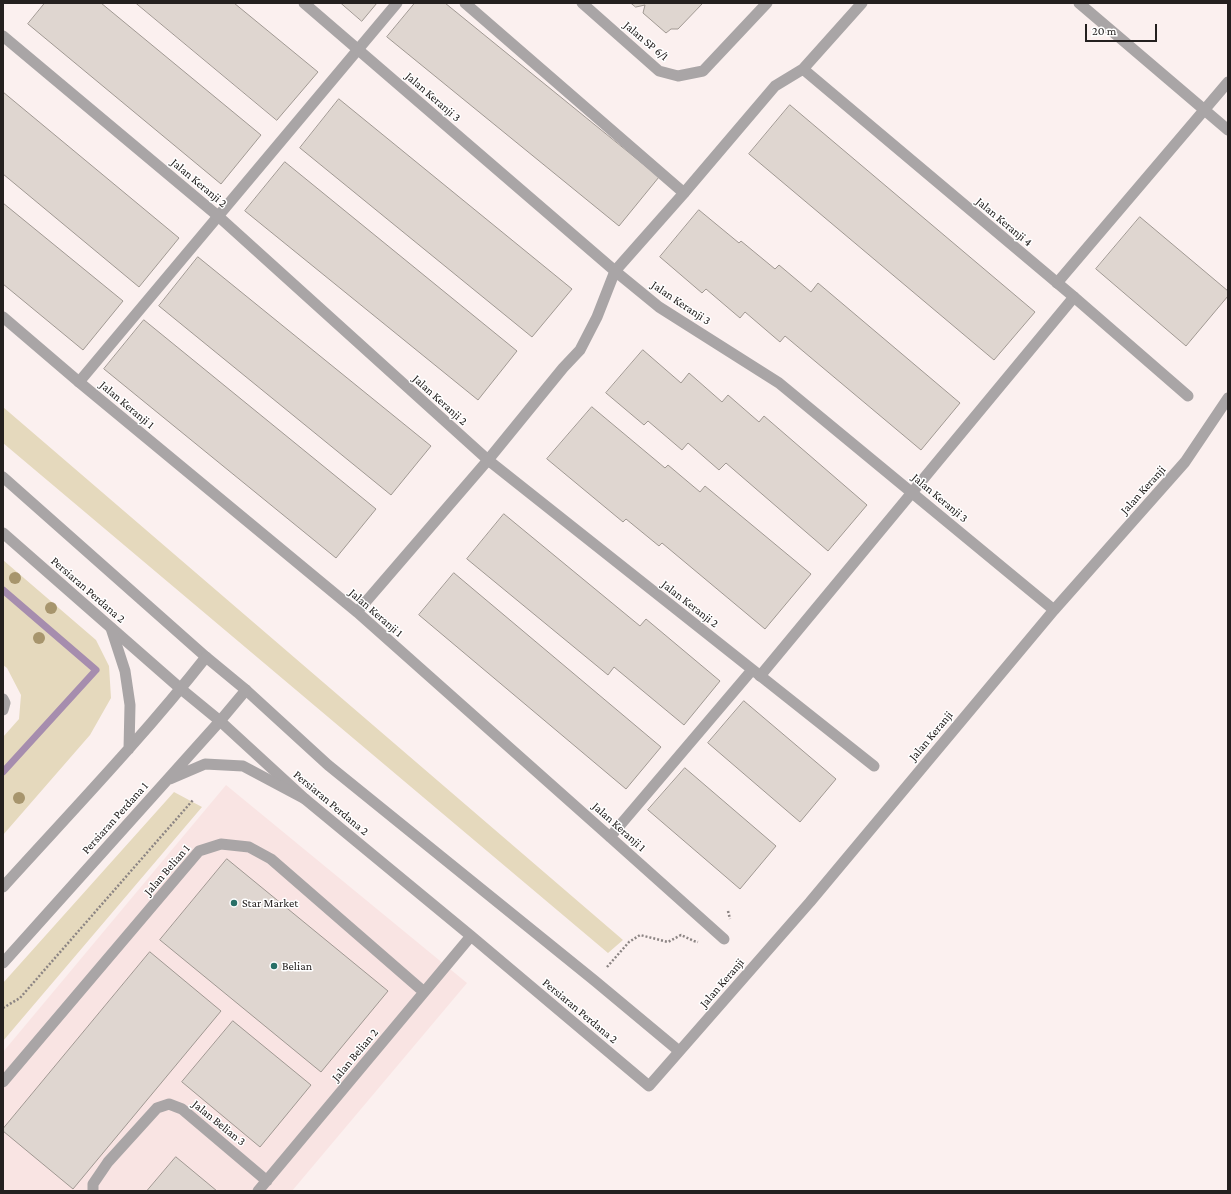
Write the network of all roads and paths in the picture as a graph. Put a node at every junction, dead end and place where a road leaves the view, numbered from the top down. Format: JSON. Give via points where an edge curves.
{"nodes":[{"id":1,"x":304,"y":3,"type":"edge"},
{"id":2,"x":397,"y":3,"type":"edge"},
{"id":3,"x":465,"y":3,"type":"edge"},
{"id":4,"x":582,"y":3,"type":"edge"},
{"id":5,"x":767,"y":3,"type":"edge"},
{"id":6,"x":862,"y":3,"type":"edge"},
{"id":7,"x":1079,"y":3,"type":"edge"},
{"id":8,"x":3,"y":36,"type":"edge"},
{"id":9,"x":358,"y":50,"type":"junction"},
{"id":10,"x":803,"y":69,"type":"junction"},
{"id":11,"x":1228,"y":82,"type":"edge"},
{"id":12,"x":1204,"y":110,"type":"junction"},
{"id":13,"x":1228,"y":130,"type":"edge"},
{"id":14,"x":684,"y":193,"type":"junction"},
{"id":15,"x":218,"y":216,"type":"junction"},
{"id":16,"x":615,"y":271,"type":"junction"},
{"id":17,"x":1057,"y":283,"type":"junction"},
{"id":18,"x":1074,"y":297,"type":"junction"},
{"id":19,"x":3,"y":317,"type":"edge"},
{"id":20,"x":79,"y":382,"type":"junction"},
{"id":21,"x":1188,"y":396,"type":"dead end"},
{"id":22,"x":1228,"y":398,"type":"edge"},
{"id":23,"x":488,"y":460,"type":"junction"},
{"id":24,"x":3,"y":477,"type":"edge"},
{"id":25,"x":913,"y":492,"type":"junction"},
{"id":26,"x":3,"y":533,"type":"edge"},
{"id":27,"x":1054,"y":610,"type":"junction"},
{"id":28,"x":357,"y":612,"type":"junction"},
{"id":29,"x":111,"y":628,"type":"junction"},
{"id":30,"x":206,"y":657,"type":"junction"},
{"id":31,"x":756,"y":673,"type":"junction"},
{"id":32,"x":181,"y":689,"type":"junction"},
{"id":33,"x":246,"y":690,"type":"junction"},
{"id":34,"x":220,"y":721,"type":"junction"},
{"id":35,"x":129,"y":749,"type":"junction"},
{"id":36,"x":874,"y":766,"type":"dead end"},
{"id":37,"x":166,"y":781,"type":"junction"},
{"id":38,"x":304,"y":799,"type":"junction"},
{"id":39,"x":193,"y":800,"type":"dead end"},
{"id":40,"x":610,"y":837,"type":"junction"},
{"id":41,"x":3,"y":886,"type":"edge"},
{"id":42,"x":728,"y":911,"type":"dead end"},
{"id":43,"x":471,"y":936,"type":"junction"},
{"id":44,"x":724,"y":939,"type":"junction"},
{"id":45,"x":3,"y":963,"type":"edge"},
{"id":46,"x":595,"y":981,"type":"junction"},
{"id":47,"x":424,"y":992,"type":"junction"},
{"id":48,"x":3,"y":1008,"type":"edge"},
{"id":49,"x":678,"y":1051,"type":"junction"},
{"id":50,"x":3,"y":1082,"type":"edge"},
{"id":51,"x":649,"y":1086,"type":"joint"},
{"id":52,"x":267,"y":1181,"type":"junction"},
{"id":53,"x":93,"y":1191,"type":"edge"},
{"id":54,"x":258,"y":1191,"type":"edge"}],
"edges":[{"from":1,"to":9,"type":"street","name":"Jalan Keranji 3"},
{"from":2,"to":9,"type":"street"},
{"from":3,"to":14,"type":"street"},
{"from":4,"to":5,"type":"street","name":"Jalan SP 6/1","via":[[659,71],[678,76],[702,71]]},
{"from":6,"to":10,"type":"street"},
{"from":7,"to":12,"type":"street"},
{"from":8,"to":15,"type":"street","name":"Jalan Keranji 2"},
{"from":9,"to":15,"type":"street"},
{"from":9,"to":16,"type":"street","name":"Jalan Keranji 3"},
{"from":10,"to":14,"type":"street","via":[[774,86]]},
{"from":10,"to":17,"type":"street","name":"Jalan Keranji 4"},
{"from":11,"to":12,"type":"street"},
{"from":12,"to":13,"type":"street"},
{"from":12,"to":17,"type":"street"},
{"from":14,"to":16,"type":"street"},
{"from":15,"to":20,"type":"street"},
{"from":15,"to":23,"type":"street","name":"Jalan Keranji 2"},
{"from":16,"to":23,"type":"street","via":[[597,317],[580,350]]},
{"from":16,"to":25,"type":"street","name":"Jalan Keranji 3","via":[[659,307],[779,383]]},
{"from":17,"to":18,"type":"street","name":"Jalan Keranji 4"},
{"from":18,"to":21,"type":"street","name":"Jalan Keranji 4"},
{"from":18,"to":25,"type":"street"},
{"from":19,"to":20,"type":"street","name":"Jalan Keranji 1"},
{"from":20,"to":28,"type":"street","name":"Jalan Keranji 1"},
{"from":22,"to":27,"type":"street","name":"Jalan Keranji","via":[[1185,462]]},
{"from":23,"to":28,"type":"street"},
{"from":23,"to":31,"type":"street","name":"Jalan Keranji 2"},
{"from":24,"to":30,"type":"street"},
{"from":25,"to":27,"type":"street","name":"Jalan Keranji 3"},
{"from":25,"to":31,"type":"street"},
{"from":26,"to":29,"type":"street","name":"Persiaran Perdana 2"},
{"from":27,"to":49,"type":"street","name":"Jalan Keranji","via":[[810,902]]},
{"from":28,"to":40,"type":"street","name":"Jalan Keranji 1"},
{"from":29,"to":32,"type":"street","name":"Persiaran Perdana 2"},
{"from":29,"to":35,"type":"street","via":[[125,671],[130,705]]},
{"from":30,"to":32,"type":"street"},
{"from":30,"to":33,"type":"street"},
{"from":31,"to":36,"type":"street","name":"Jalan Keranji 2"},
{"from":31,"to":40,"type":"street"},
{"from":32,"to":34,"type":"street","name":"Persiaran Perdana 2"},
{"from":32,"to":35,"type":"street"},
{"from":33,"to":34,"type":"street","name":"Persiaran Perdana 1"},
{"from":33,"to":46,"type":"street","via":[[328,765]]},
{"from":34,"to":37,"type":"street","name":"Persiaran Perdana 1"},
{"from":34,"to":38,"type":"street","name":"Persiaran Perdana 2"},
{"from":35,"to":41,"type":"street"},
{"from":37,"to":38,"type":"street","via":[[205,764],[243,766]]},
{"from":37,"to":45,"type":"street","name":"Persiaran Perdana 1"},
{"from":38,"to":43,"type":"street","name":"Persiaran Perdana 2"},
{"from":39,"to":48,"type":"path","via":[[20,998]]},
{"from":40,"to":44,"type":"street","name":"Jalan Keranji 1"},
{"from":42,"to":44,"type":"path","via":[[732,928]]},
{"from":43,"to":47,"type":"street","name":"Jalan Belian 2"},
{"from":43,"to":51,"type":"street","name":"Persiaran Perdana 2"},
{"from":44,"to":46,"type":"path","via":[[713,944],[694,941],[681,935],[668,942],[640,935],[629,942]]},
{"from":46,"to":49,"type":"street"},
{"from":47,"to":50,"type":"street","name":"Jalan Belian 1","via":[[271,859],[249,847],[221,844],[199,852]]},
{"from":47,"to":52,"type":"street","name":"Jalan Belian 2"},
{"from":49,"to":51,"type":"street","name":"Jalan Keranji"},
{"from":52,"to":53,"type":"street","name":"Jalan Belian 3","via":[[182,1109],[169,1104],[157,1108],[108,1162],[93,1184]]},
{"from":52,"to":54,"type":"street","name":"Jalan Belian 2"}]}
